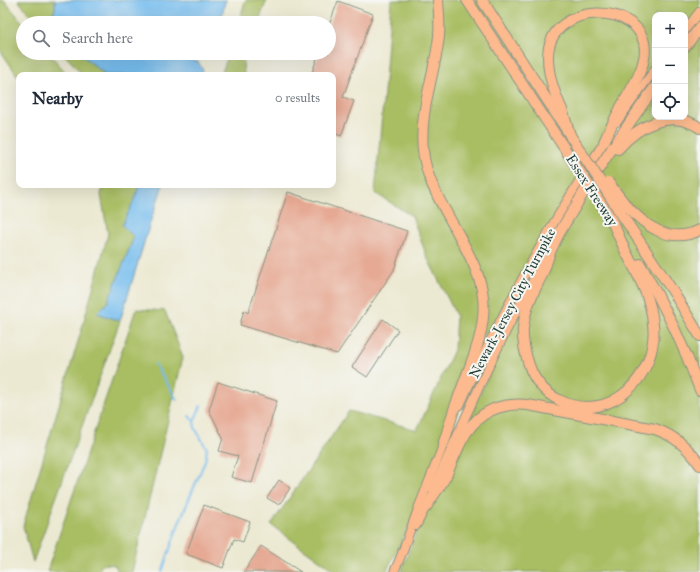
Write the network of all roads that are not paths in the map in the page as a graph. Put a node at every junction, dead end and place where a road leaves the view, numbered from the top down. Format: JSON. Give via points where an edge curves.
{"nodes":[{"id":1,"x":438,"y":0,"type":"edge"},
{"id":2,"x":467,"y":0,"type":"edge"},
{"id":3,"x":482,"y":0,"type":"edge"},
{"id":4,"x":611,"y":5,"type":"dead end"},
{"id":5,"x":576,"y":7,"type":"dead end"},
{"id":6,"x":700,"y":11,"type":"edge"},
{"id":7,"x":688,"y":26,"type":"edge"},
{"id":8,"x":700,"y":27,"type":"edge"},
{"id":9,"x":688,"y":43,"type":"edge"},
{"id":10,"x":652,"y":73,"type":"edge"},
{"id":11,"x":652,"y":91,"type":"edge"},
{"id":12,"x":700,"y":128,"type":"edge"},
{"id":13,"x":571,"y":138,"type":"junction"},
{"id":14,"x":604,"y":142,"type":"junction"},
{"id":15,"x":590,"y":182,"type":"junction"},
{"id":16,"x":621,"y":206,"type":"junction"},
{"id":17,"x":610,"y":217,"type":"junction"},
{"id":18,"x":700,"y":230,"type":"edge"},
{"id":19,"x":553,"y":245,"type":"junction"},
{"id":20,"x":700,"y":336,"type":"edge"},
{"id":21,"x":700,"y":390,"type":"edge"},
{"id":22,"x":444,"y":442,"type":"junction"},
{"id":23,"x":700,"y":465,"type":"edge"},
{"id":24,"x":426,"y":507,"type":"junction"},
{"id":25,"x":402,"y":553,"type":"junction"},
{"id":26,"x":394,"y":572,"type":"edge"}],
"edges":[{"from":1,"to":22,"type":"highway","via":[[438,37],[423,120],[424,156],[432,186],[476,270],[484,308],[479,339]]},
{"from":2,"to":17,"type":"highway","name":"Essex Freeway","bridge":true},
{"from":3,"to":13,"type":"highway","name":"Essex Freeway"},
{"from":4,"to":14,"type":"highway","via":[[630,16],[636,23],[645,52],[639,73]]},
{"from":5,"to":13,"type":"highway","via":[[557,24],[550,38],[548,51],[553,88]]},
{"from":6,"to":7,"type":"main road"},
{"from":8,"to":9,"type":"highway"},
{"from":10,"to":14,"type":"main road","name":"Newark-Jersey City Turnpike"},
{"from":11,"to":15,"type":"highway","name":"Newark-Jersey City Turnpike"},
{"from":12,"to":15,"type":"highway","via":[[676,119],[662,120],[646,126],[628,138]]},
{"from":13,"to":16,"type":"highway","name":"Essex Freeway","bridge":true},
{"from":14,"to":22,"type":"main road","name":"Newark-Jersey City Turnpike","via":[[562,208],[517,288]]},
{"from":15,"to":19,"type":"highway","name":"Newark-Jersey City Turnpike"},
{"from":16,"to":18,"type":"highway","via":[[652,228],[670,235],[690,234]]},
{"from":16,"to":20,"type":"highway","name":"Essex Freeway"},
{"from":17,"to":19,"type":"highway","via":[[643,284],[654,332],[652,351],[643,373],[628,391],[608,403],[585,407],[561,401],[542,388],[529,365],[523,330],[526,314]]},
{"from":17,"to":21,"type":"highway","name":"Essex Freeway","via":[[665,309]]},
{"from":19,"to":24,"type":"main road","name":"Newark-Jersey City Turnpike","via":[[489,366]]},
{"from":22,"to":25,"type":"main road","name":"Newark-Jersey City Turnpike"},
{"from":23,"to":24,"type":"highway","via":[[682,444],[655,429],[528,405],[508,405],[488,412],[468,430],[445,478]]},
{"from":24,"to":25,"type":"main road","name":"Newark-Jersey City Turnpike"},
{"from":25,"to":26,"type":"main road","name":"Newark-Jersey City Turnpike"}]}
